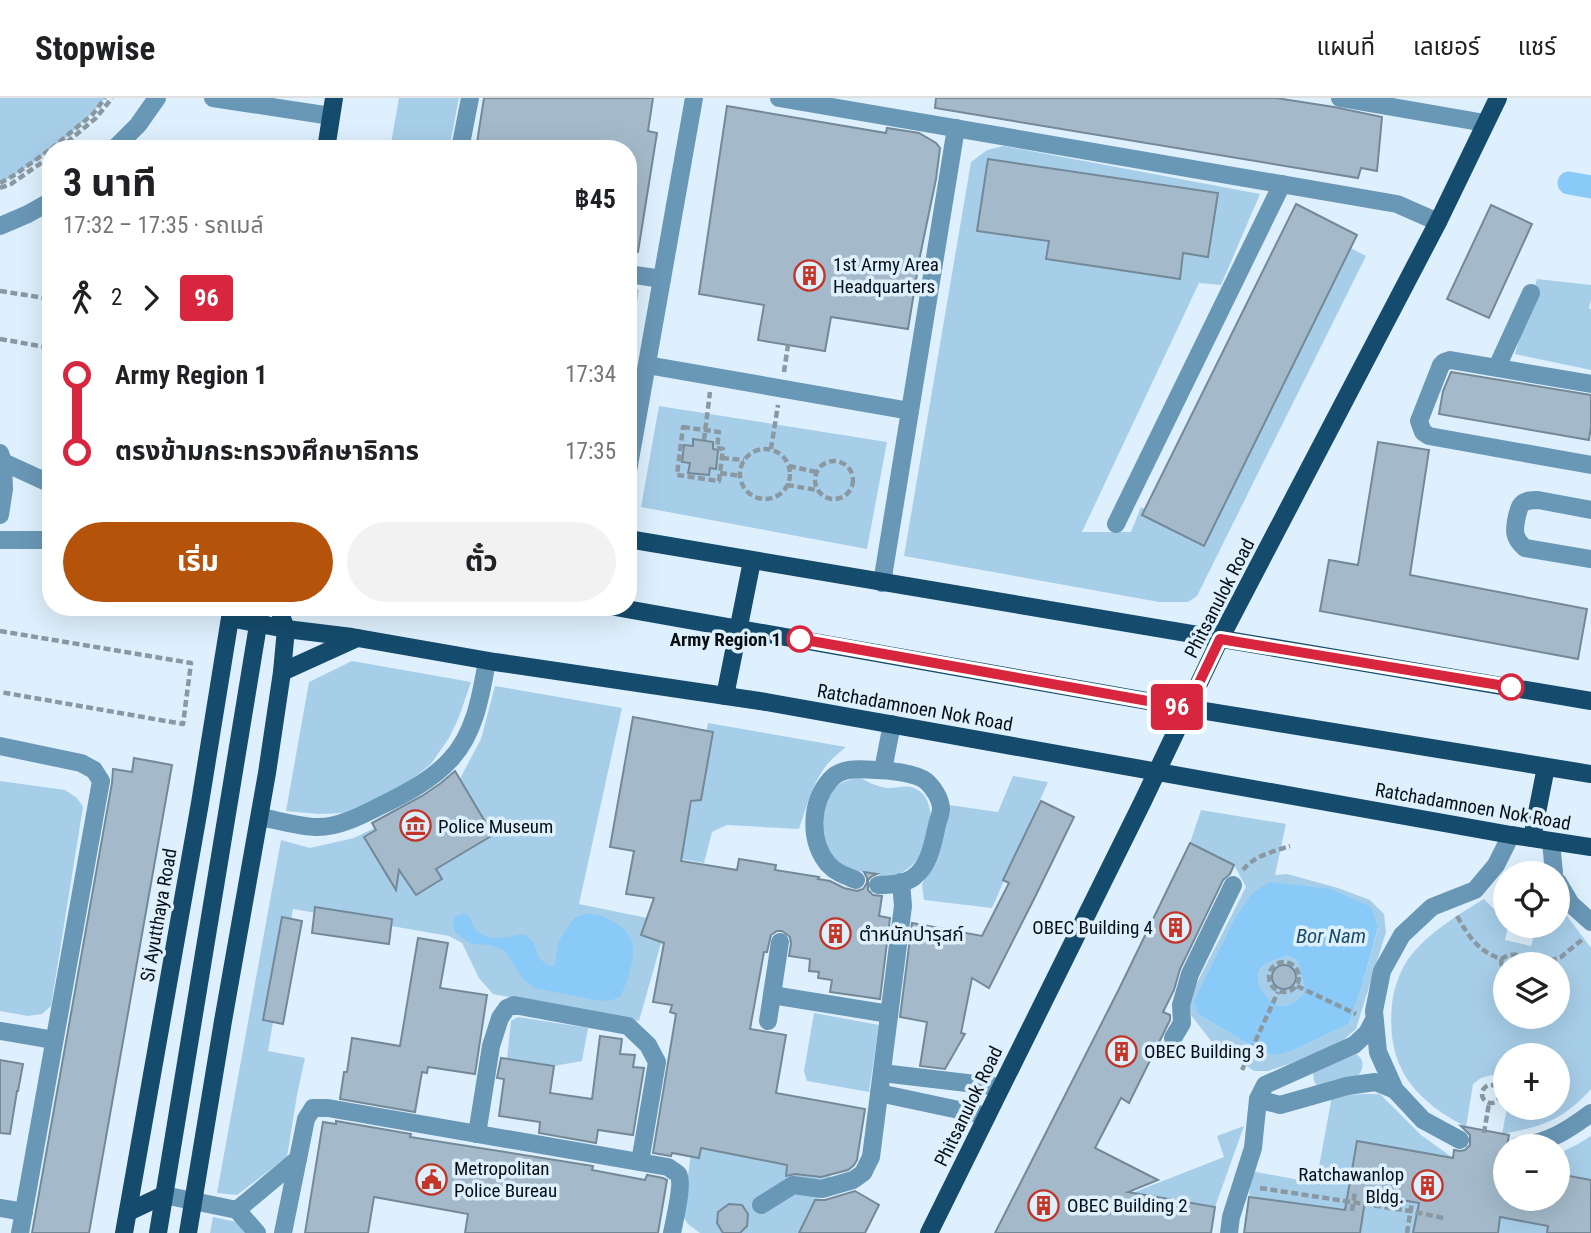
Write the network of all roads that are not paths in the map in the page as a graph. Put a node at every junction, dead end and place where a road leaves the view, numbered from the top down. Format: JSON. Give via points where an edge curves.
{"nodes":[{"id":1,"x":157,"y":98,"type":"edge"},
{"id":2,"x":213,"y":98,"type":"edge"},
{"id":3,"x":470,"y":98,"type":"edge"},
{"id":4,"x":694,"y":98,"type":"edge"},
{"id":5,"x":779,"y":98,"type":"edge"},
{"id":6,"x":1340,"y":98,"type":"edge"},
{"id":7,"x":1497,"y":98,"type":"edge"},
{"id":8,"x":333,"y":107,"type":"edge"},
{"id":9,"x":1485,"y":123,"type":"junction"},
{"id":10,"x":956,"y":128,"type":"junction"},
{"id":11,"x":123,"y":140,"type":"edge"},
{"id":12,"x":328,"y":140,"type":"edge"},
{"id":13,"x":462,"y":140,"type":"edge"},
{"id":14,"x":1282,"y":184,"type":"junction"},
{"id":15,"x":42,"y":206,"type":"edge"},
{"id":16,"x":1438,"y":222,"type":"junction"},
{"id":17,"x":0,"y":226,"type":"edge"},
{"id":18,"x":637,"y":275,"type":"edge"},
{"id":19,"x":662,"y":279,"type":"junction"},
{"id":20,"x":1531,"y":293,"type":"dead end"},
{"id":21,"x":647,"y":365,"type":"junction"},
{"id":22,"x":1497,"y":367,"type":"junction"},
{"id":23,"x":1591,"y":384,"type":"edge"},
{"id":24,"x":910,"y":411,"type":"junction"},
{"id":25,"x":637,"y":421,"type":"edge"},
{"id":26,"x":1,"y":457,"type":"edge"},
{"id":27,"x":1591,"y":465,"type":"edge"},
{"id":28,"x":42,"y":479,"type":"edge"},
{"id":29,"x":1591,"y":510,"type":"edge"},
{"id":30,"x":0,"y":515,"type":"edge"},
{"id":31,"x":1116,"y":524,"type":"dead end"},
{"id":32,"x":0,"y":540,"type":"edge"},
{"id":33,"x":42,"y":540,"type":"edge"},
{"id":34,"x":637,"y":541,"type":"edge"},
{"id":35,"x":1591,"y":559,"type":"edge"},
{"id":36,"x":752,"y":561,"type":"junction"},
{"id":37,"x":882,"y":583,"type":"junction"},
{"id":38,"x":637,"y":611,"type":"edge"},
{"id":39,"x":234,"y":616,"type":"edge"},
{"id":40,"x":260,"y":616,"type":"edge"},
{"id":41,"x":262,"y":616,"type":"edge"},
{"id":42,"x":281,"y":616,"type":"edge"},
{"id":43,"x":286,"y":629,"type":"junction"},
{"id":44,"x":739,"y":629,"type":"junction"},
{"id":45,"x":357,"y":638,"type":"junction"},
{"id":46,"x":1220,"y":639,"type":"junction"},
{"id":47,"x":487,"y":661,"type":"junction"},
{"id":48,"x":282,"y":672,"type":"junction"},
{"id":49,"x":725,"y":696,"type":"junction"},
{"id":50,"x":1591,"y":701,"type":"edge"},
{"id":51,"x":1187,"y":708,"type":"junction"},
{"id":52,"x":892,"y":724,"type":"junction"},
{"id":53,"x":0,"y":746,"type":"edge"},
{"id":54,"x":207,"y":758,"type":"junction"},
{"id":55,"x":235,"y":764,"type":"junction"},
{"id":56,"x":1546,"y":767,"type":"junction"},
{"id":57,"x":883,"y":770,"type":"junction"},
{"id":58,"x":1157,"y":772,"type":"junction"},
{"id":59,"x":1591,"y":774,"type":"edge"},
{"id":60,"x":227,"y":811,"type":"junction"},
{"id":61,"x":260,"y":817,"type":"junction"},
{"id":62,"x":1511,"y":835,"type":"junction"},
{"id":63,"x":1532,"y":838,"type":"junction"},
{"id":64,"x":1551,"y":842,"type":"junction"},
{"id":65,"x":1591,"y":848,"type":"edge"},
{"id":66,"x":1553,"y":861,"type":"edge"},
{"id":67,"x":856,"y":880,"type":"dead end"},
{"id":68,"x":901,"y":883,"type":"junction"},
{"id":69,"x":878,"y":885,"type":"dead end"},
{"id":70,"x":1233,"y":885,"type":"road end"},
{"id":71,"x":1570,"y":904,"type":"edge"},
{"id":72,"x":1588,"y":929,"type":"edge"},
{"id":73,"x":780,"y":942,"type":"dead end"},
{"id":74,"x":772,"y":995,"type":"junction"},
{"id":75,"x":889,"y":1014,"type":"junction"},
{"id":76,"x":1374,"y":1020,"type":"junction"},
{"id":77,"x":768,"y":1021,"type":"dead end"},
{"id":78,"x":0,"y":1031,"type":"edge"},
{"id":79,"x":1173,"y":1038,"type":"dead end"},
{"id":80,"x":54,"y":1040,"type":"junction"},
{"id":81,"x":153,"y":1062,"type":"junction"},
{"id":82,"x":185,"y":1067,"type":"junction"},
{"id":83,"x":881,"y":1073,"type":"junction"},
{"id":84,"x":1001,"y":1087,"type":"junction"},
{"id":85,"x":1395,"y":1090,"type":"junction"},
{"id":86,"x":879,"y":1093,"type":"junction"},
{"id":87,"x":1258,"y":1099,"type":"junction"},
{"id":88,"x":1591,"y":1113,"type":"edge"},
{"id":89,"x":987,"y":1116,"type":"junction"},
{"id":90,"x":477,"y":1134,"type":"junction"},
{"id":91,"x":1561,"y":1134,"type":"edge"},
{"id":92,"x":1460,"y":1140,"type":"dead end"},
{"id":93,"x":298,"y":1159,"type":"junction"},
{"id":94,"x":640,"y":1162,"type":"junction"},
{"id":95,"x":164,"y":1195,"type":"junction"},
{"id":96,"x":193,"y":1201,"type":"junction"},
{"id":97,"x":761,"y":1205,"type":"dead end"},
{"id":98,"x":0,"y":1208,"type":"edge"},
{"id":99,"x":237,"y":1210,"type":"junction"},
{"id":100,"x":24,"y":1212,"type":"junction"},
{"id":101,"x":128,"y":1212,"type":"junction"},
{"id":102,"x":676,"y":1231,"type":"edge"},
{"id":103,"x":20,"y":1233,"type":"edge"},
{"id":104,"x":124,"y":1233,"type":"edge"},
{"id":105,"x":158,"y":1233,"type":"edge"},
{"id":106,"x":188,"y":1233,"type":"edge"},
{"id":107,"x":257,"y":1233,"type":"edge"},
{"id":108,"x":283,"y":1233,"type":"edge"},
{"id":109,"x":929,"y":1233,"type":"edge"},
{"id":110,"x":1228,"y":1233,"type":"edge"}],
"edges":[{"from":1,"to":11,"type":"street"},
{"from":2,"to":8,"type":"street"},
{"from":3,"to":13,"type":"street"},
{"from":4,"to":19,"type":"street"},
{"from":5,"to":10,"type":"street"},
{"from":6,"to":9,"type":"street"},
{"from":7,"to":9,"type":"main road","name":"Phitsanulok Road"},
{"from":8,"to":12,"type":"main road"},
{"from":9,"to":16,"type":"main road","name":"Phitsanulok Road"},
{"from":10,"to":14,"type":"street"},
{"from":10,"to":24,"type":"street"},
{"from":14,"to":16,"type":"street","via":[[1397,204]]},
{"from":14,"to":31,"type":"street"},
{"from":15,"to":17,"type":"street"},
{"from":16,"to":46,"type":"main road","name":"Phitsanulok Road"},
{"from":18,"to":19,"type":"street"},
{"from":19,"to":21,"type":"street"},
{"from":20,"to":22,"type":"street"},
{"from":21,"to":24,"type":"street"},
{"from":21,"to":25,"type":"street"},
{"from":22,"to":23,"type":"street"},
{"from":22,"to":27,"type":"street","via":[[1444,362],[1419,421],[1423,432]]},
{"from":24,"to":37,"type":"street"},
{"from":26,"to":28,"type":"street"},
{"from":26,"to":30,"type":"street","via":[[4,489]]},
{"from":29,"to":35,"type":"street","via":[[1529,501],[1519,506],[1514,532],[1525,548]]},
{"from":32,"to":33,"type":"street"},
{"from":34,"to":36,"type":"main road"},
{"from":36,"to":37,"type":"main road"},
{"from":36,"to":44,"type":"main road"},
{"from":37,"to":46,"type":"main road"},
{"from":38,"to":44,"type":"main road"},
{"from":39,"to":54,"type":"main road","name":"Si Ayutthaya Road"},
{"from":40,"to":55,"type":"main road"},
{"from":41,"to":43,"type":"main road","name":"Ratchadamnoen Nok Road"},
{"from":42,"to":43,"type":"main road"},
{"from":43,"to":45,"type":"main road","name":"Ratchadamnoen Nok Road"},
{"from":43,"to":48,"type":"main road"},
{"from":44,"to":49,"type":"main road"},
{"from":44,"to":51,"type":"main road"},
{"from":45,"to":47,"type":"main road","name":"Ratchadamnoen Nok Road"},
{"from":45,"to":48,"type":"main road"},
{"from":46,"to":50,"type":"main road"},
{"from":46,"to":51,"type":"main road","name":"Phitsanulok Road"},
{"from":47,"to":49,"type":"main road","name":"Ratchadamnoen Nok Road"},
{"from":47,"to":61,"type":"street","via":[[474,719],[441,769],[383,804],[334,825],[318,827]]},
{"from":48,"to":61,"type":"main road"},
{"from":49,"to":52,"type":"main road","name":"Ratchadamnoen Nok Road"},
{"from":51,"to":56,"type":"main road"},
{"from":51,"to":58,"type":"main road","name":"Phitsanulok Road"},
{"from":52,"to":57,"type":"street"},
{"from":52,"to":58,"type":"main road","name":"Ratchadamnoen Nok Road"},
{"from":53,"to":80,"type":"street","via":[[81,763],[101,780]]},
{"from":54,"to":55,"type":"main road"},
{"from":54,"to":81,"type":"main road","name":"Si Ayutthaya Road"},
{"from":55,"to":60,"type":"main road"},
{"from":56,"to":59,"type":"main road"},
{"from":56,"to":63,"type":"main road"},
{"from":57,"to":67,"type":"street","via":[[837,773],[824,787],[815,814],[820,852],[830,866]]},
{"from":57,"to":68,"type":"street","via":[[928,782],[941,809],[929,858],[913,879]]},
{"from":58,"to":62,"type":"main road","name":"Ratchadamnoen Nok Road"},
{"from":58,"to":84,"type":"main road","name":"Phitsanulok Road"},
{"from":60,"to":61,"type":"main road"},
{"from":60,"to":82,"type":"main road"},
{"from":61,"to":96,"type":"main road"},
{"from":62,"to":63,"type":"main road","name":"Ratchadamnoen Nok Road"},
{"from":62,"to":76,"type":"street","via":[[1496,865],[1475,890],[1432,907],[1402,935],[1382,971]]},
{"from":63,"to":64,"type":"main road","name":"Ratchadamnoen Nok Road"},
{"from":64,"to":65,"type":"main road","name":"Ratchadamnoen Nok Road"},
{"from":64,"to":66,"type":"street"},
{"from":68,"to":69,"type":"street"},
{"from":68,"to":75,"type":"street","via":[[903,906]]},
{"from":70,"to":79,"type":"street","via":[[1190,974],[1181,1005],[1182,1023]]},
{"from":71,"to":72,"type":"street"},
{"from":73,"to":74,"type":"street"},
{"from":74,"to":75,"type":"street"},
{"from":74,"to":77,"type":"street"},
{"from":75,"to":83,"type":"street"},
{"from":76,"to":85,"type":"street","via":[[1378,1052]]},
{"from":76,"to":87,"type":"street","via":[[1354,1045],[1265,1085]]},
{"from":78,"to":80,"type":"street"},
{"from":80,"to":100,"type":"street"},
{"from":81,"to":82,"type":"main road"},
{"from":81,"to":101,"type":"main road","name":"Si Ayutthaya Road"},
{"from":82,"to":95,"type":"main road"},
{"from":83,"to":84,"type":"street"},
{"from":83,"to":86,"type":"street"},
{"from":84,"to":89,"type":"main road","name":"Phitsanulok Road"},
{"from":85,"to":87,"type":"street","via":[[1375,1082],[1280,1105]]},
{"from":85,"to":92,"type":"street","via":[[1423,1120]]},
{"from":86,"to":89,"type":"street"},
{"from":86,"to":97,"type":"street","via":[[871,1157],[863,1173],[822,1189],[793,1185]]},
{"from":87,"to":110,"type":"street","via":[[1254,1148]]},
{"from":88,"to":91,"type":"street"},
{"from":89,"to":109,"type":"main road","name":"Phitsanulok Road"},
{"from":90,"to":93,"type":"street","via":[[313,1108],[306,1119]]},
{"from":90,"to":94,"type":"street"},
{"from":90,"to":94,"type":"street","via":[[491,1046],[500,1018],[514,1005],[628,1026],[648,1045],[657,1062]]},
{"from":93,"to":99,"type":"street"},
{"from":93,"to":108,"type":"street"},
{"from":94,"to":102,"type":"street","via":[[678,1173]]},
{"from":95,"to":96,"type":"street"},
{"from":95,"to":101,"type":"main road"},
{"from":95,"to":105,"type":"main road"},
{"from":96,"to":99,"type":"street"},
{"from":96,"to":106,"type":"main road"},
{"from":98,"to":100,"type":"street"},
{"from":99,"to":107,"type":"street"},
{"from":100,"to":103,"type":"street"},
{"from":101,"to":104,"type":"main road","name":"Si Ayutthaya Road"}]}
